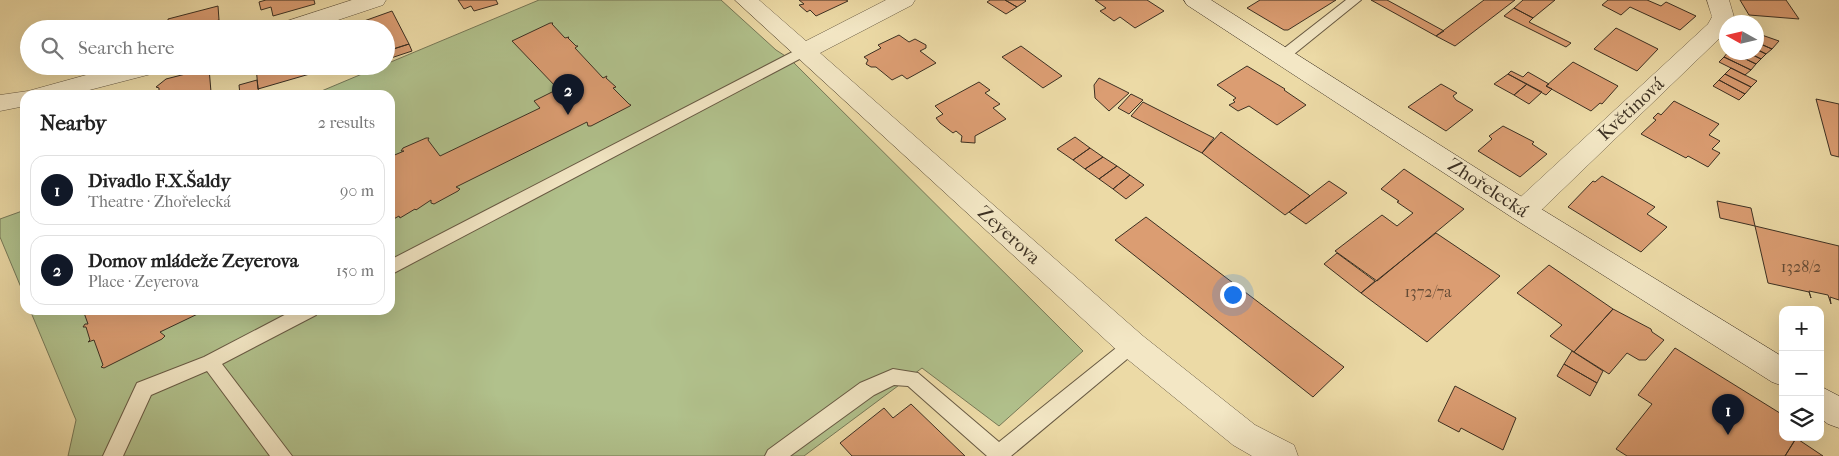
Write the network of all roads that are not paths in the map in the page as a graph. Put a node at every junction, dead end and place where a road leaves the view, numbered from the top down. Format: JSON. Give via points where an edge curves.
{"nodes":[{"id":1,"x":375,"y":0,"type":"edge"},
{"id":2,"x":746,"y":0,"type":"edge"},
{"id":3,"x":904,"y":0,"type":"edge"},
{"id":4,"x":1195,"y":0,"type":"edge"},
{"id":5,"x":1354,"y":0,"type":"edge"},
{"id":6,"x":1718,"y":0,"type":"edge"},
{"id":7,"x":314,"y":20,"type":"edge"},
{"id":8,"x":804,"y":51,"type":"junction"},
{"id":9,"x":1283,"y":56,"type":"junction"},
{"id":10,"x":116,"y":75,"type":"edge"},
{"id":11,"x":57,"y":90,"type":"edge"},
{"id":12,"x":20,"y":99,"type":"edge"},
{"id":13,"x":0,"y":103,"type":"edge"},
{"id":14,"x":1523,"y":211,"type":"junction"},
{"id":15,"x":395,"y":265,"type":"edge"},
{"id":16,"x":300,"y":315,"type":"edge"},
{"id":17,"x":1132,"y":345,"type":"junction"},
{"id":18,"x":210,"y":362,"type":"junction"},
{"id":19,"x":1779,"y":371,"type":"edge"},
{"id":20,"x":1824,"y":395,"type":"edge"},
{"id":21,"x":1824,"y":403,"type":"edge"},
{"id":22,"x":1839,"y":403,"type":"edge"},
{"id":23,"x":1839,"y":414,"type":"edge"},
{"id":24,"x":998,"y":455,"type":"edge"},
{"id":25,"x":113,"y":456,"type":"edge"},
{"id":26,"x":282,"y":456,"type":"edge"},
{"id":27,"x":775,"y":456,"type":"edge"},
{"id":28,"x":1282,"y":456,"type":"edge"}],
"edges":[{"from":1,"to":7,"type":"street"},
{"from":2,"to":8,"type":"street","name":"Zeyerova"},
{"from":3,"to":8,"type":"street"},
{"from":4,"to":9,"type":"street","name":"Zhořelecká"},
{"from":5,"to":9,"type":"lane"},
{"from":6,"to":14,"type":"street","name":"Květinová","via":[[1723,17],[1717,28]]},
{"from":8,"to":15,"type":"lane"},
{"from":8,"to":17,"type":"street","name":"Zeyerova"},
{"from":9,"to":14,"type":"street","name":"Zhořelecká"},
{"from":10,"to":11,"type":"street"},
{"from":12,"to":13,"type":"street"},
{"from":14,"to":19,"type":"street","name":"Zhořelecká"},
{"from":16,"to":18,"type":"lane"},
{"from":17,"to":24,"type":"lane"},
{"from":17,"to":28,"type":"street","name":"Zeyerova","via":[[1244,435]]},
{"from":18,"to":25,"type":"lane","via":[[144,389]]},
{"from":18,"to":26,"type":"lane"},
{"from":20,"to":22,"type":"street"},
{"from":21,"to":23,"type":"street"},
{"from":24,"to":27,"type":"lane","via":[[912,379],[893,377],[867,389]]}]}
